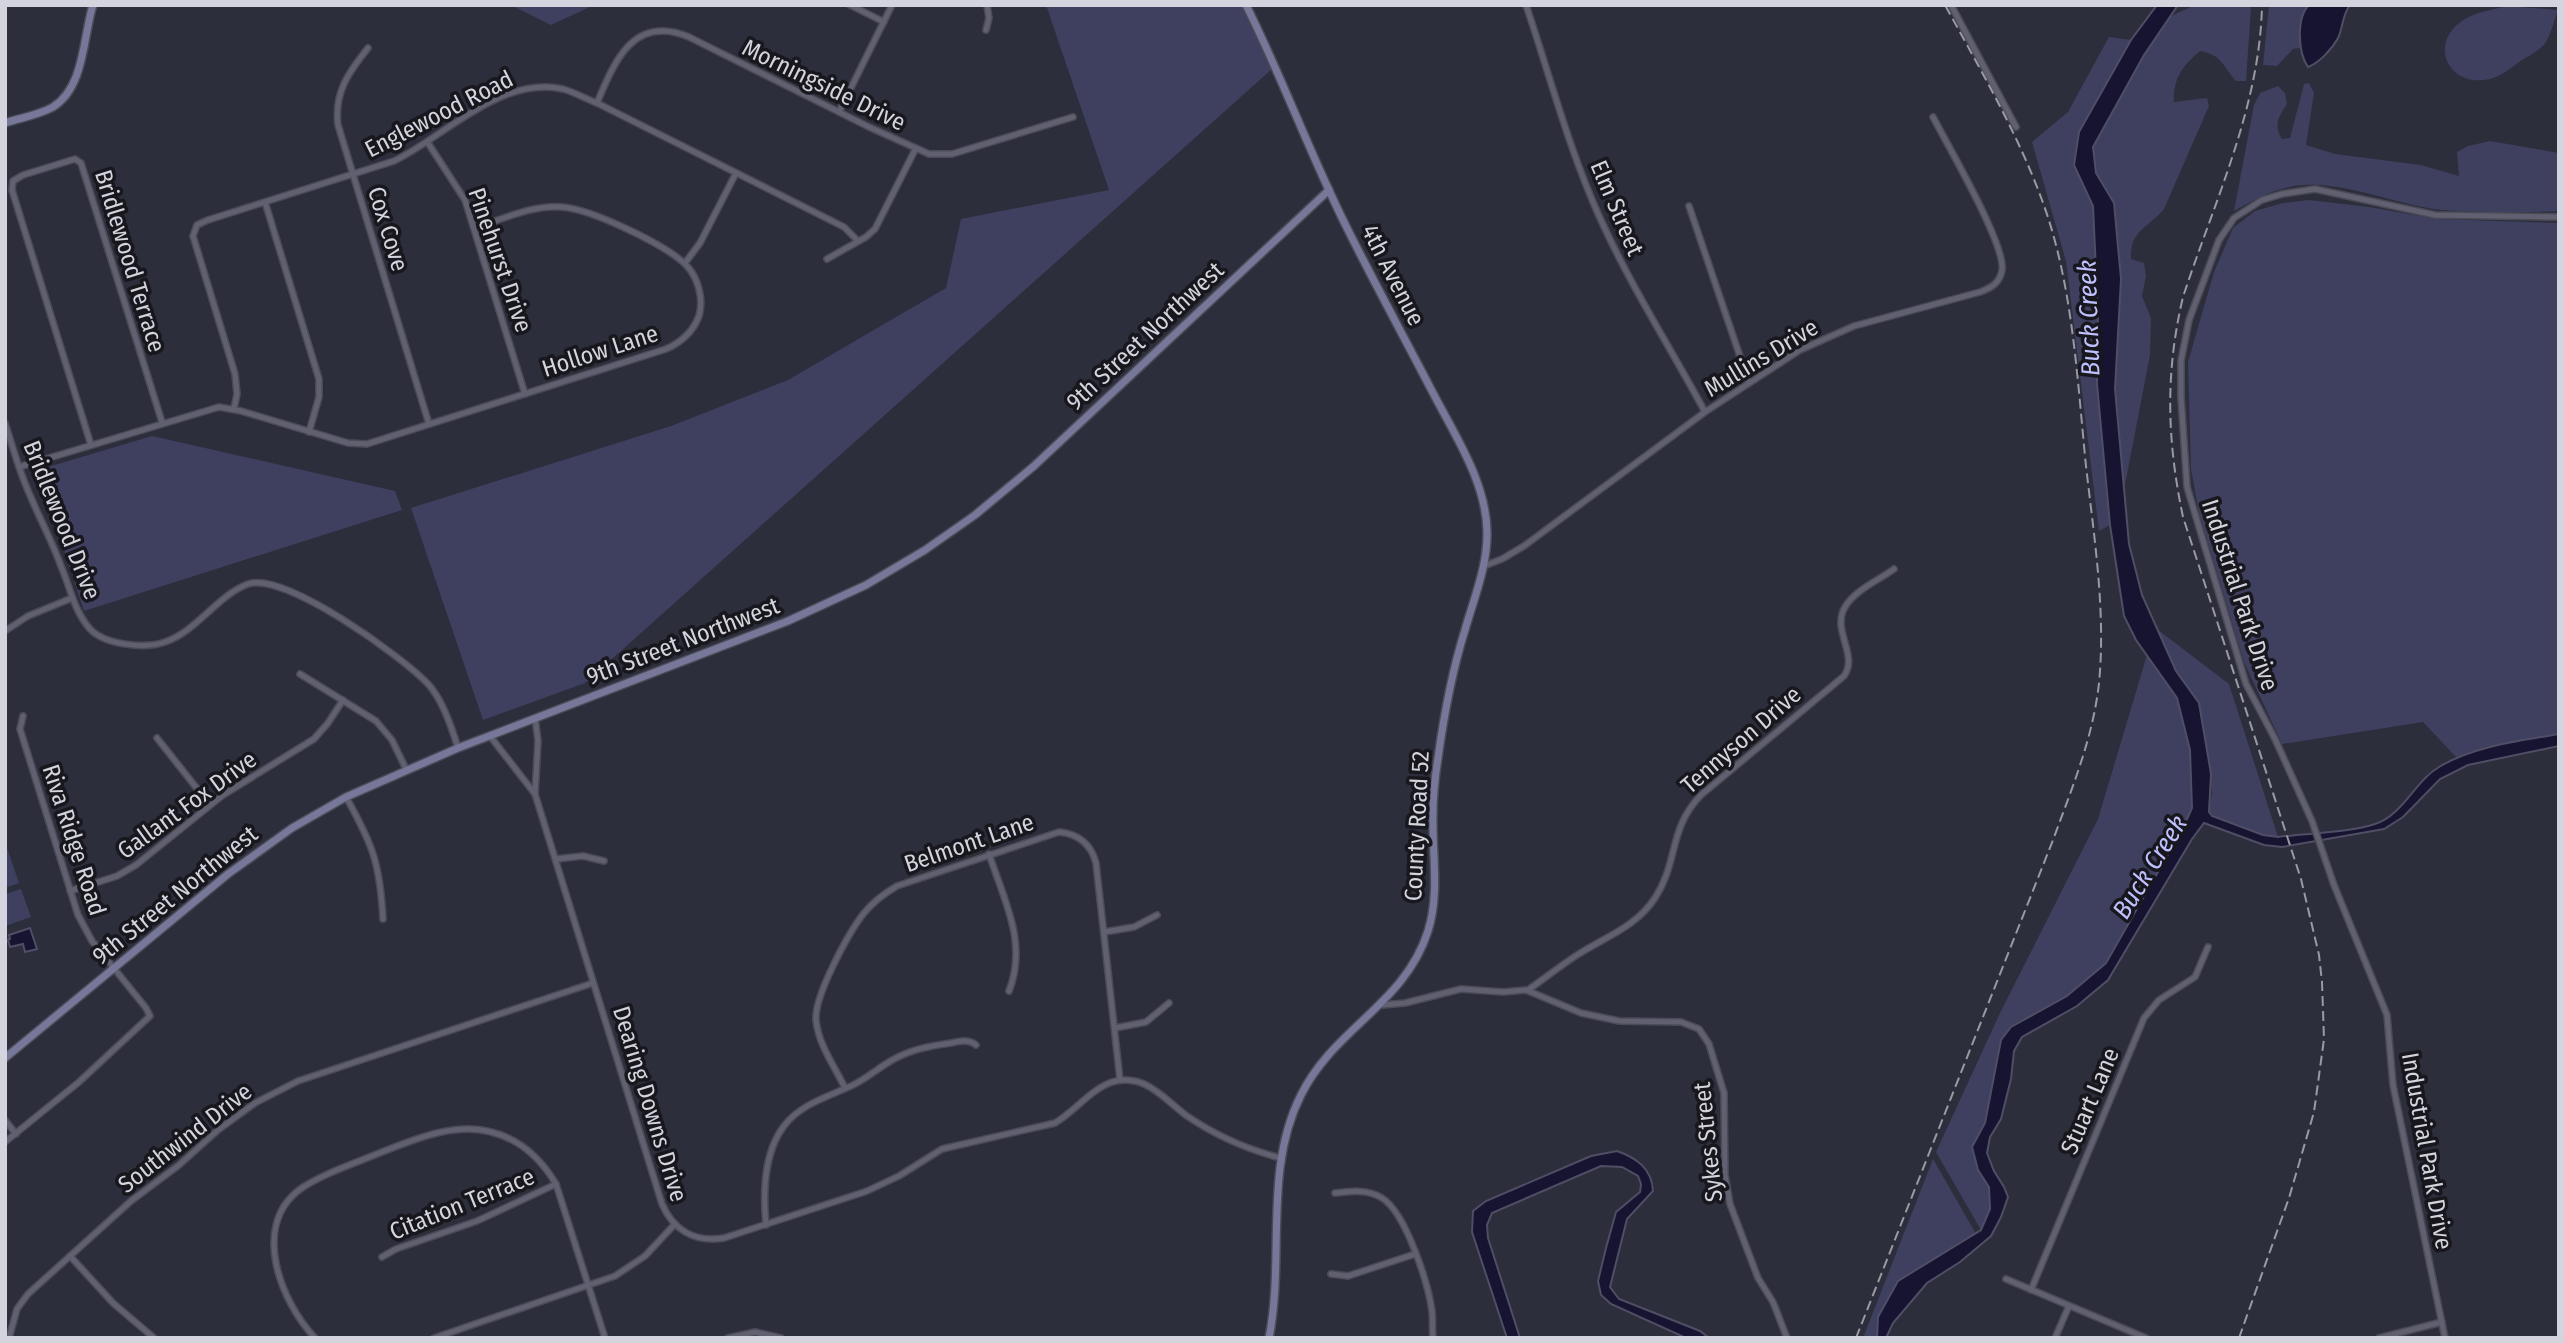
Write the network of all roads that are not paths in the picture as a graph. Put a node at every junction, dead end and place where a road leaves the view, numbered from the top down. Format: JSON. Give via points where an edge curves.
{"nodes":[{"id":1,"x":93,"y":5,"type":"edge"},
{"id":2,"x":850,"y":5,"type":"edge"},
{"id":3,"x":892,"y":5,"type":"edge"},
{"id":4,"x":987,"y":5,"type":"edge"},
{"id":5,"x":1246,"y":5,"type":"edge"},
{"id":6,"x":1525,"y":5,"type":"edge"},
{"id":7,"x":1951,"y":5,"type":"edge"},
{"id":8,"x":884,"y":22,"type":"junction"},
{"id":9,"x":986,"y":30,"type":"dead end"},
{"id":10,"x":368,"y":48,"type":"dead end"},
{"id":11,"x":597,"y":103,"type":"junction"},
{"id":12,"x":839,"y":112,"type":"junction"},
{"id":13,"x":1073,"y":117,"type":"dead end"},
{"id":14,"x":1933,"y":117,"type":"dead end"},
{"id":15,"x":5,"y":122,"type":"edge"},
{"id":16,"x":2016,"y":127,"type":"dead end"},
{"id":17,"x":428,"y":143,"type":"junction"},
{"id":18,"x":915,"y":150,"type":"junction"},
{"id":19,"x":736,"y":173,"type":"junction"},
{"id":20,"x":353,"y":175,"type":"junction"},
{"id":21,"x":1329,"y":190,"type":"junction"},
{"id":22,"x":265,"y":202,"type":"junction"},
{"id":23,"x":1689,"y":206,"type":"dead end"},
{"id":24,"x":2559,"y":217,"type":"edge"},
{"id":25,"x":474,"y":228,"type":"junction"},
{"id":26,"x":858,"y":241,"type":"junction"},
{"id":27,"x":827,"y":259,"type":"dead end"},
{"id":28,"x":685,"y":264,"type":"junction"},
{"id":29,"x":2007,"y":280,"type":"dead end"},
{"id":30,"x":1997,"y":282,"type":"junction"},
{"id":31,"x":1749,"y":383,"type":"junction"},
{"id":32,"x":525,"y":394,"type":"junction"},
{"id":33,"x":234,"y":409,"type":"junction"},
{"id":34,"x":1705,"y":412,"type":"junction"},
{"id":35,"x":162,"y":422,"type":"junction"},
{"id":36,"x":5,"y":423,"type":"edge"},
{"id":37,"x":429,"y":425,"type":"junction"},
{"id":38,"x":309,"y":432,"type":"junction"},
{"id":39,"x":91,"y":445,"type":"junction"},
{"id":40,"x":19,"y":467,"type":"junction"},
{"id":41,"x":1484,"y":566,"type":"junction"},
{"id":42,"x":1894,"y":569,"type":"dead end"},
{"id":43,"x":72,"y":598,"type":"junction"},
{"id":44,"x":5,"y":631,"type":"edge"},
{"id":45,"x":300,"y":674,"type":"dead end"},
{"id":46,"x":343,"y":700,"type":"junction"},
{"id":47,"x":23,"y":716,"type":"dead end"},
{"id":48,"x":535,"y":718,"type":"junction"},
{"id":49,"x":490,"y":736,"type":"junction"},
{"id":50,"x":157,"y":738,"type":"dead end"},
{"id":51,"x":457,"y":748,"type":"junction"},
{"id":52,"x":406,"y":769,"type":"junction"},
{"id":53,"x":535,"y":794,"type":"junction"},
{"id":54,"x":346,"y":797,"type":"junction"},
{"id":55,"x":210,"y":805,"type":"junction"},
{"id":56,"x":989,"y":854,"type":"junction"},
{"id":57,"x":556,"y":859,"type":"junction"},
{"id":58,"x":604,"y":861,"type":"dead end"},
{"id":59,"x":70,"y":891,"type":"junction"},
{"id":60,"x":1157,"y":915,"type":"dead end"},
{"id":61,"x":383,"y":919,"type":"dead end"},
{"id":62,"x":1104,"y":932,"type":"junction"},
{"id":63,"x":2208,"y":947,"type":"dead end"},
{"id":64,"x":114,"y":968,"type":"junction"},
{"id":65,"x":593,"y":983,"type":"junction"},
{"id":66,"x":1528,"y":990,"type":"junction"},
{"id":67,"x":1009,"y":991,"type":"dead end"},
{"id":68,"x":1169,"y":1003,"type":"dead end"},
{"id":69,"x":1382,"y":1005,"type":"junction"},
{"id":70,"x":1115,"y":1028,"type":"junction"},
{"id":71,"x":976,"y":1045,"type":"dead end"},
{"id":72,"x":5,"y":1058,"type":"edge"},
{"id":73,"x":1120,"y":1080,"type":"junction"},
{"id":74,"x":845,"y":1088,"type":"junction"},
{"id":75,"x":5,"y":1120,"type":"edge"},
{"id":76,"x":16,"y":1133,"type":"junction"},
{"id":77,"x":5,"y":1142,"type":"edge"},
{"id":78,"x":1282,"y":1158,"type":"junction"},
{"id":79,"x":556,"y":1184,"type":"junction"},
{"id":80,"x":1335,"y":1193,"type":"dead end"},
{"id":81,"x":674,"y":1225,"type":"junction"},
{"id":82,"x":766,"y":1225,"type":"junction"},
{"id":83,"x":1415,"y":1254,"type":"junction"},
{"id":84,"x":71,"y":1256,"type":"junction"},
{"id":85,"x":382,"y":1256,"type":"dead end"},
{"id":86,"x":1331,"y":1274,"type":"dead end"},
{"id":87,"x":2006,"y":1279,"type":"dead end"},
{"id":88,"x":588,"y":1286,"type":"junction"},
{"id":89,"x":2031,"y":1290,"type":"junction"},
{"id":90,"x":2069,"y":1306,"type":"junction"},
{"id":91,"x":2442,"y":1322,"type":"junction"},
{"id":92,"x":9,"y":1338,"type":"edge"},
{"id":93,"x":154,"y":1338,"type":"edge"},
{"id":94,"x":315,"y":1338,"type":"edge"},
{"id":95,"x":434,"y":1338,"type":"edge"},
{"id":96,"x":606,"y":1338,"type":"edge"},
{"id":97,"x":728,"y":1338,"type":"edge"},
{"id":98,"x":781,"y":1338,"type":"edge"},
{"id":99,"x":1269,"y":1338,"type":"edge"},
{"id":100,"x":1433,"y":1338,"type":"edge"},
{"id":101,"x":1787,"y":1338,"type":"edge"},
{"id":102,"x":2055,"y":1338,"type":"edge"},
{"id":103,"x":2146,"y":1338,"type":"edge"},
{"id":104,"x":2379,"y":1338,"type":"edge"},
{"id":105,"x":2445,"y":1338,"type":"edge"}],
"edges":[{"from":1,"to":15,"type":"street","via":[[84,53],[64,95],[50,108]]},
{"from":2,"to":8,"type":"street"},
{"from":3,"to":8,"type":"street"},
{"from":4,"to":9,"type":"street"},
{"from":5,"to":21,"type":"street","name":"4th Avenue"},
{"from":6,"to":34,"type":"street","name":"Elm Street","via":[[1599,215]]},
{"from":7,"to":16,"type":"street"},
{"from":8,"to":12,"type":"street"},
{"from":10,"to":20,"type":"street","name":"Cox Cove","via":[[345,78],[337,104],[338,125]]},
{"from":11,"to":12,"type":"street","name":"Morningside Drive","via":[[629,44],[648,33],[666,30],[689,37]]},
{"from":11,"to":17,"type":"street","name":"Englewood Road","via":[[563,89],[523,90],[472,112]]},
{"from":11,"to":19,"type":"street","name":"Englewood Road"},
{"from":12,"to":18,"type":"street","name":"Morningside Drive"},
{"from":13,"to":18,"type":"street","name":"Morningside Drive","via":[[952,154]]},
{"from":14,"to":30,"type":"street","via":[[1999,250],[2002,264]]},
{"from":17,"to":20,"type":"street","name":"Englewood Road"},
{"from":17,"to":25,"type":"street","name":"Pinehurst Drive","via":[[460,189]]},
{"from":18,"to":26,"type":"street","via":[[878,225]]},
{"from":19,"to":26,"type":"street","name":"Englewood Road","via":[[844,227]]},
{"from":19,"to":28,"type":"street"},
{"from":20,"to":22,"type":"street","name":"Englewood Road"},
{"from":20,"to":37,"type":"street","name":"Cox Cove"},
{"from":21,"to":41,"type":"street","name":"4th Avenue","via":[[1478,485],[1488,533]]},
{"from":21,"to":48,"type":"street","name":"9th Street Northwest","via":[[1034,466],[925,550],[829,603]]},
{"from":22,"to":33,"type":"street","name":"Englewood Road","via":[[201,222],[194,231],[236,381]]},
{"from":22,"to":38,"type":"street","via":[[319,379]]},
{"from":23,"to":31,"type":"street"},
{"from":24,"to":91,"type":"street","name":"Industrial Park Drive","via":[[2435,215],[2315,189],[2262,200],[2234,218],[2220,240],[2189,320],[2181,361],[2187,487],[2246,684],[2312,821],[2387,1015],[2393,1086]]},
{"from":25,"to":28,"type":"street","via":[[540,209],[575,208],[654,244]]},
{"from":25,"to":32,"type":"street","name":"Pinehurst Drive"},
{"from":26,"to":27,"type":"street"},
{"from":28,"to":32,"type":"street","name":"Hollow Lane","via":[[701,300],[694,326],[682,340]]},
{"from":29,"to":30,"type":"street","name":"Mullins Drive"},
{"from":30,"to":31,"type":"street","name":"Mullins Drive","via":[[1980,292],[1838,332]]},
{"from":31,"to":34,"type":"street","name":"Mullins Drive"},
{"from":32,"to":37,"type":"street","name":"Hollow Lane"},
{"from":33,"to":35,"type":"street","via":[[219,407]]},
{"from":33,"to":38,"type":"street","name":"Hollow Lane"},
{"from":34,"to":41,"type":"street","name":"Mullins Drive","via":[[1524,546]]},
{"from":35,"to":39,"type":"street"},
{"from":35,"to":39,"type":"street","name":"Bridlewood Terrace","via":[[81,163],[75,159],[23,175],[13,181],[12,190]]},
{"from":36,"to":40,"type":"street","name":"Bridlewood Drive"},
{"from":37,"to":38,"type":"street","name":"Hollow Lane","via":[[362,445]]},
{"from":39,"to":40,"type":"street"},
{"from":40,"to":43,"type":"street","name":"Bridlewood Drive"},
{"from":41,"to":69,"type":"street","name":"County Road 52","via":[[1458,657],[1439,751],[1432,917],[1415,960]]},
{"from":42,"to":66,"type":"street","name":"Tennyson Drive","via":[[1844,608],[1841,627],[1849,668],[1844,676],[1690,806],[1679,826],[1665,878],[1646,909],[1626,928]]},
{"from":43,"to":44,"type":"street"},
{"from":43,"to":51,"type":"street","name":"Bridlewood Drive","via":[[96,634],[122,643],[150,644],[180,634],[247,584],[281,587],[361,631],[405,663],[434,692]]},
{"from":45,"to":46,"type":"street"},
{"from":46,"to":52,"type":"street","via":[[382,726]]},
{"from":46,"to":55,"type":"street","name":"Gallant Fox Drive","via":[[314,739]]},
{"from":47,"to":59,"type":"street","name":"Riva Ridge Road","via":[[20,729]]},
{"from":48,"to":49,"type":"street","name":"9th Street Northwest"},
{"from":48,"to":53,"type":"street","name":"Dearing Downs Drive"},
{"from":49,"to":51,"type":"street","name":"9th Street Northwest"},
{"from":49,"to":53,"type":"street","name":"Dearing Downs Drive"},
{"from":50,"to":55,"type":"street"},
{"from":51,"to":52,"type":"street","name":"9th Street Northwest"},
{"from":52,"to":54,"type":"street","name":"9th Street Northwest"},
{"from":53,"to":57,"type":"street","name":"Dearing Downs Drive"},
{"from":54,"to":61,"type":"street","via":[[374,852]]},
{"from":54,"to":64,"type":"street","name":"9th Street Northwest","via":[[264,847]]},
{"from":55,"to":59,"type":"street","name":"Gallant Fox Drive","via":[[135,866]]},
{"from":56,"to":62,"type":"street","name":"Belmont Lane","via":[[1054,832],[1080,838],[1094,858]]},
{"from":56,"to":67,"type":"street","via":[[1017,945]]},
{"from":56,"to":74,"type":"street","name":"Belmont Lane","via":[[897,886],[857,923],[821,992],[815,1016]]},
{"from":57,"to":58,"type":"street","via":[[583,856]]},
{"from":57,"to":65,"type":"street","name":"Dearing Downs Drive"},
{"from":59,"to":64,"type":"street","name":"Riva Ridge Road","via":[[87,933]]},
{"from":60,"to":62,"type":"street","via":[[1127,929]]},
{"from":62,"to":70,"type":"street","name":"Belmont Lane"},
{"from":63,"to":89,"type":"street","name":"Stuart Lane","via":[[2195,977],[2159,1000],[2144,1018]]},
{"from":64,"to":72,"type":"street","name":"9th Street Northwest"},
{"from":64,"to":76,"type":"street","name":"Riva Ridge Road","via":[[149,1018]]},
{"from":65,"to":81,"type":"street","name":"Dearing Downs Drive","via":[[662,1204]]},
{"from":65,"to":84,"type":"street","name":"Southwind Drive","via":[[335,1068],[268,1095],[131,1201]]},
{"from":66,"to":69,"type":"street","via":[[1461,989]]},
{"from":66,"to":101,"type":"street","name":"Sykes Street","via":[[1572,1011],[1619,1021],[1687,1023],[1703,1034],[1724,1093],[1730,1204]]},
{"from":68,"to":70,"type":"street","via":[[1146,1022]]},
{"from":69,"to":78,"type":"street","name":"County Road 52","via":[[1346,1034],[1310,1077],[1293,1111]]},
{"from":70,"to":73,"type":"street","name":"Belmont Lane"},
{"from":71,"to":74,"type":"street","via":[[961,1041],[914,1050]]},
{"from":73,"to":78,"type":"street","via":[[1151,1087],[1211,1130]]},
{"from":73,"to":82,"type":"street","name":"Dearing Downs Drive","via":[[1098,1088],[1055,1123],[942,1149],[876,1187]]},
{"from":74,"to":82,"type":"street","via":[[801,1110],[776,1138],[767,1175]]},
{"from":75,"to":76,"type":"street"},
{"from":76,"to":77,"type":"street"},
{"from":78,"to":99,"type":"street","name":"County Road 52"},
{"from":79,"to":85,"type":"street","name":"Citation Terrace","via":[[477,1221]]},
{"from":79,"to":88,"type":"street"},
{"from":79,"to":94,"type":"street","via":[[517,1142],[489,1131],[465,1129],[390,1149],[301,1189],[279,1216],[274,1249],[293,1307]]},
{"from":80,"to":83,"type":"street","via":[[1366,1192],[1386,1201]]},
{"from":81,"to":82,"type":"street","name":"Dearing Downs Drive","via":[[708,1240]]},
{"from":81,"to":88,"type":"street","via":[[635,1264]]},
{"from":83,"to":86,"type":"street","via":[[1348,1276]]},
{"from":83,"to":100,"type":"street","via":[[1431,1309]]},
{"from":84,"to":92,"type":"street","name":"Southwind Drive","via":[[20,1304]]},
{"from":84,"to":93,"type":"street","via":[[113,1303]]},
{"from":87,"to":89,"type":"street"},
{"from":88,"to":95,"type":"street"},
{"from":88,"to":96,"type":"street"},
{"from":89,"to":90,"type":"street"},
{"from":90,"to":102,"type":"street"},
{"from":90,"to":103,"type":"street"},
{"from":91,"to":104,"type":"street"},
{"from":91,"to":105,"type":"street","name":"Industrial Park Drive"},
{"from":97,"to":98,"type":"street","via":[[755,1332]]}]}
